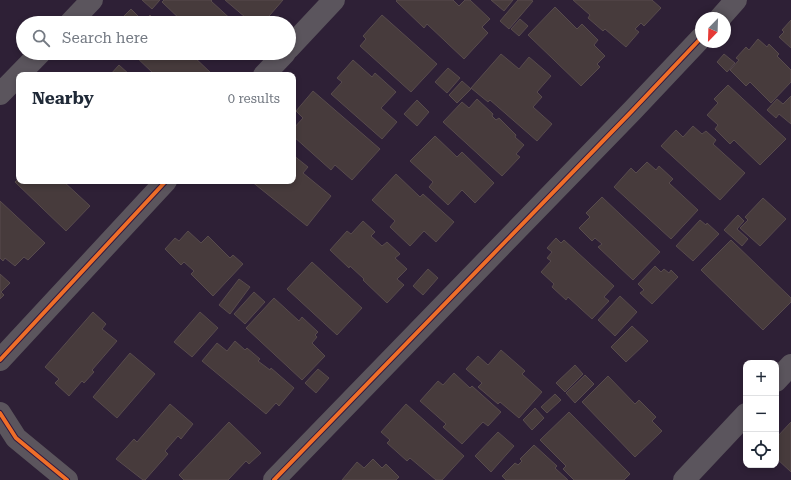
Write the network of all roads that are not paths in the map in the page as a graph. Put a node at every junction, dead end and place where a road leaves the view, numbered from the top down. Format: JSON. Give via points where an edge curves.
{"nodes":[{"id":1,"x":92,"y":0,"type":"edge"},
{"id":2,"x":334,"y":0,"type":"edge"},
{"id":3,"x":736,"y":0,"type":"edge"},
{"id":4,"x":725,"y":12,"type":"edge"},
{"id":5,"x":77,"y":16,"type":"edge"},
{"id":6,"x":296,"y":41,"type":"edge"},
{"id":7,"x":695,"y":44,"type":"edge"},
{"id":8,"x":33,"y":60,"type":"edge"},
{"id":9,"x":278,"y":60,"type":"edge"},
{"id":10,"x":21,"y":72,"type":"edge"},
{"id":11,"x":267,"y":72,"type":"edge"},
{"id":12,"x":16,"y":78,"type":"edge"},
{"id":13,"x":0,"y":94,"type":"edge"},
{"id":14,"x":163,"y":184,"type":"edge"},
{"id":15,"x":0,"y":360,"type":"edge"},
{"id":16,"x":791,"y":365,"type":"edge"},
{"id":17,"x":779,"y":378,"type":"edge"},
{"id":18,"x":0,"y":413,"type":"edge"},
{"id":19,"x":743,"y":417,"type":"edge"},
{"id":20,"x":67,"y":480,"type":"edge"},
{"id":21,"x":274,"y":480,"type":"edge"},
{"id":22,"x":684,"y":480,"type":"edge"}],
"edges":[{"from":1,"to":5,"type":"street"},
{"from":2,"to":6,"type":"street"},
{"from":3,"to":4,"type":"street"},
{"from":7,"to":21,"type":"street"},
{"from":8,"to":10,"type":"street"},
{"from":9,"to":11,"type":"street"},
{"from":12,"to":13,"type":"street"},
{"from":14,"to":15,"type":"street"},
{"from":16,"to":17,"type":"street"},
{"from":18,"to":20,"type":"street","via":[[16,438]]},
{"from":19,"to":22,"type":"street"}]}
